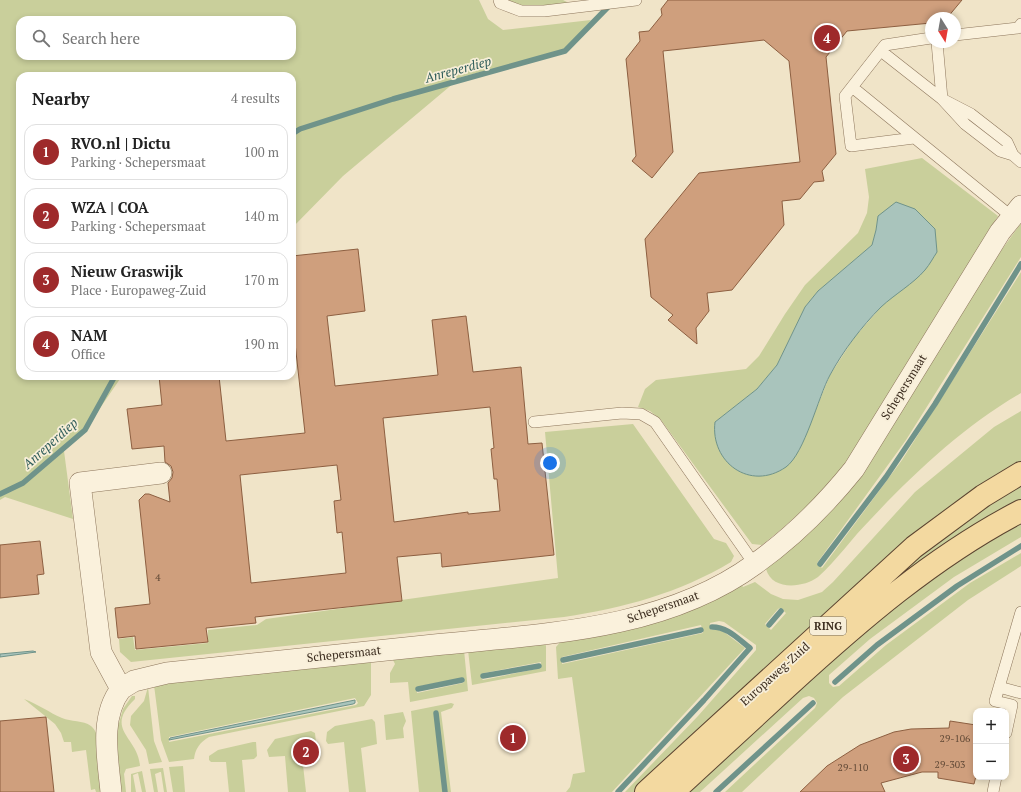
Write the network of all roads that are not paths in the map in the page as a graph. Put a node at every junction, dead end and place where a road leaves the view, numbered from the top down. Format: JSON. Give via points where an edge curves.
{"nodes":[{"id":1,"x":499,"y":0,"type":"edge"},
{"id":2,"x":634,"y":0,"type":"edge"},
{"id":3,"x":1021,"y":24,"type":"edge"},
{"id":4,"x":961,"y":34,"type":"edge"},
{"id":5,"x":925,"y":39,"type":"edge"},
{"id":6,"x":938,"y":48,"type":"edge"},
{"id":7,"x":886,"y":55,"type":"dead end"},
{"id":8,"x":857,"y":91,"type":"dead end"},
{"id":9,"x":942,"y":99,"type":"junction"},
{"id":10,"x":914,"y":138,"type":"junction"},
{"id":11,"x":1017,"y":158,"type":"edge"},
{"id":12,"x":1016,"y":212,"type":"edge"},
{"id":13,"x":534,"y":422,"type":"dead end"},
{"id":14,"x":161,"y":473,"type":"dead end"},
{"id":15,"x":1021,"y":474,"type":"edge"},
{"id":16,"x":1021,"y":511,"type":"edge"},
{"id":17,"x":755,"y":564,"type":"junction"},
{"id":18,"x":1021,"y":612,"type":"edge"},
{"id":19,"x":999,"y":687,"type":"junction"},
{"id":20,"x":121,"y":689,"type":"junction"},
{"id":21,"x":1021,"y":692,"type":"edge"},
{"id":22,"x":1009,"y":719,"type":"edge"},
{"id":23,"x":995,"y":780,"type":"edge"},
{"id":24,"x":111,"y":792,"type":"edge"},
{"id":25,"x":646,"y":792,"type":"edge"},
{"id":26,"x":673,"y":792,"type":"edge"},
{"id":27,"x":993,"y":792,"type":"edge"}],
"edges":[{"from":1,"to":2,"type":"lane","via":[[500,3],[521,11],[576,8]]},
{"from":3,"to":4,"type":"lane","via":[[1018,28]]},
{"from":5,"to":10,"type":"lane","via":[[885,45],[846,96],[851,146]]},
{"from":6,"to":9,"type":"lane"},
{"from":7,"to":9,"type":"lane"},
{"from":8,"to":10,"type":"lane"},
{"from":9,"to":11,"type":"lane","via":[[965,124],[1000,151]]},
{"from":10,"to":12,"type":"lane"},
{"from":12,"to":17,"type":"street","name":"Schepersmaat","via":[[1000,232],[854,469],[828,501]]},
{"from":13,"to":17,"type":"lane","via":[[622,413],[641,414],[654,422]]},
{"from":14,"to":20,"type":"street","via":[[80,484],[101,652]]},
{"from":15,"to":25,"type":"main road","name":"Europaweg-Zuid","number":"RING","via":[[983,496],[914,547]]},
{"from":16,"to":26,"type":"main road","name":"Europaweg-Zuid","number":"RING","via":[[964,544],[888,599],[831,647]]},
{"from":17,"to":20,"type":"street","name":"Schepersmaat","via":[[723,583],[678,604],[612,623],[558,632],[167,673],[134,681]]},
{"from":18,"to":19,"type":"lane"},
{"from":19,"to":21,"type":"lane"},
{"from":19,"to":22,"type":"lane","via":[[995,701],[1012,705]]},
{"from":20,"to":24,"type":"street","via":[[111,708],[107,730]]},
{"from":23,"to":27,"type":"lane"}]}
